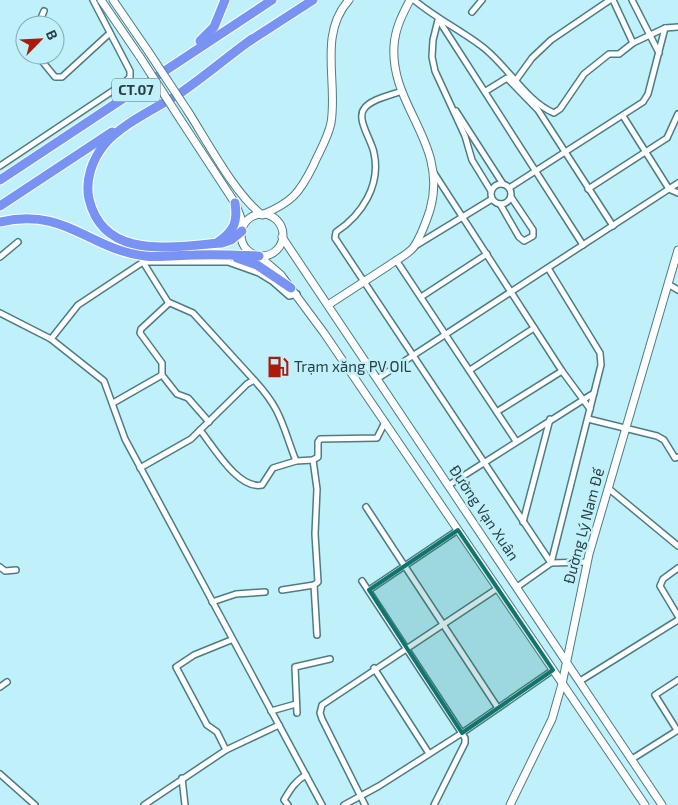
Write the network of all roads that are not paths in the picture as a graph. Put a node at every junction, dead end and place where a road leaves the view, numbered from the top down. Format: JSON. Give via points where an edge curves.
{"nodes":[{"id":1,"x":93,"y":0,"type":"edge"},
{"id":2,"x":100,"y":0,"type":"edge"},
{"id":3,"x":113,"y":0,"type":"edge"},
{"id":4,"x":225,"y":0,"type":"edge"},
{"id":5,"x":272,"y":0,"type":"edge"},
{"id":6,"x":312,"y":0,"type":"edge"},
{"id":7,"x":349,"y":0,"type":"edge"},
{"id":8,"x":410,"y":0,"type":"edge"},
{"id":9,"x":414,"y":0,"type":"edge"},
{"id":10,"x":482,"y":0,"type":"edge"},
{"id":11,"x":612,"y":0,"type":"edge"},
{"id":12,"x":632,"y":0,"type":"edge"},
{"id":13,"x":44,"y":11,"type":"dead end"},
{"id":14,"x":472,"y":12,"type":"dead end"},
{"id":15,"x":42,"y":15,"type":"edge"},
{"id":16,"x":438,"y":20,"type":"junction"},
{"id":17,"x":678,"y":27,"type":"edge"},
{"id":18,"x":665,"y":28,"type":"junction"},
{"id":19,"x":110,"y":33,"type":"junction"},
{"id":20,"x":649,"y":34,"type":"junction"},
{"id":21,"x":252,"y":39,"type":"junction"},
{"id":22,"x":633,"y":43,"type":"junction"},
{"id":23,"x":659,"y":54,"type":"junction"},
{"id":24,"x":45,"y":65,"type":"edge"},
{"id":25,"x":509,"y":77,"type":"junction"},
{"id":26,"x":516,"y":80,"type":"junction"},
{"id":27,"x":402,"y":91,"type":"junction"},
{"id":28,"x":486,"y":91,"type":"junction"},
{"id":29,"x":447,"y":97,"type":"junction"},
{"id":30,"x":678,"y":114,"type":"edge"},
{"id":31,"x":623,"y":116,"type":"junction"},
{"id":32,"x":564,"y":152,"type":"junction"},
{"id":33,"x":646,"y":152,"type":"junction"},
{"id":34,"x":0,"y":166,"type":"edge"},
{"id":35,"x":536,"y":171,"type":"junction"},
{"id":36,"x":434,"y":173,"type":"junction"},
{"id":37,"x":0,"y":180,"type":"edge"},
{"id":38,"x":678,"y":183,"type":"edge"},
{"id":39,"x":503,"y":184,"type":"junction"},
{"id":40,"x":509,"y":188,"type":"junction"},
{"id":41,"x":669,"y":189,"type":"junction"},
{"id":42,"x":588,"y":190,"type":"junction"},
{"id":43,"x":491,"y":191,"type":"junction"},
{"id":44,"x":678,"y":192,"type":"edge"},
{"id":45,"x":511,"y":196,"type":"junction"},
{"id":46,"x":492,"y":200,"type":"junction"},
{"id":47,"x":235,"y":203,"type":"junction"},
{"id":48,"x":500,"y":204,"type":"junction"},
{"id":49,"x":0,"y":206,"type":"edge"},
{"id":50,"x":262,"y":214,"type":"junction"},
{"id":51,"x":465,"y":218,"type":"junction"},
{"id":52,"x":0,"y":222,"type":"edge"},
{"id":53,"x":613,"y":226,"type":"junction"},
{"id":54,"x":242,"y":231,"type":"junction"},
{"id":55,"x":282,"y":238,"type":"junction"},
{"id":56,"x":18,"y":242,"type":"dead end"},
{"id":57,"x":216,"y":243,"type":"junction"},
{"id":58,"x":583,"y":245,"type":"junction"},
{"id":59,"x":412,"y":248,"type":"junction"},
{"id":60,"x":678,"y":250,"type":"edge"},
{"id":61,"x":223,"y":254,"type":"junction"},
{"id":62,"x":487,"y":254,"type":"junction"},
{"id":63,"x":259,"y":256,"type":"junction"},
{"id":64,"x":0,"y":257,"type":"edge"},
{"id":65,"x":396,"y":260,"type":"junction"},
{"id":66,"x":143,"y":262,"type":"junction"},
{"id":67,"x":548,"y":268,"type":"junction"},
{"id":68,"x":364,"y":282,"type":"junction"},
{"id":69,"x":668,"y":284,"type":"junction"},
{"id":70,"x":678,"y":290,"type":"edge"},
{"id":71,"x":294,"y":291,"type":"junction"},
{"id":72,"x":512,"y":291,"type":"junction"},
{"id":73,"x":421,"y":297,"type":"junction"},
{"id":74,"x":169,"y":303,"type":"junction"},
{"id":75,"x":328,"y":306,"type":"junction"},
{"id":76,"x":0,"y":313,"type":"edge"},
{"id":77,"x":534,"y":328,"type":"junction"},
{"id":78,"x":446,"y":334,"type":"junction"},
{"id":79,"x":51,"y":339,"type":"junction"},
{"id":80,"x":412,"y":356,"type":"junction"},
{"id":81,"x":470,"y":370,"type":"junction"},
{"id":82,"x":562,"y":371,"type":"junction"},
{"id":83,"x":162,"y":376,"type":"junction"},
{"id":84,"x":378,"y":379,"type":"junction"},
{"id":85,"x":254,"y":380,"type":"junction"},
{"id":86,"x":594,"y":393,"type":"junction"},
{"id":87,"x":582,"y":400,"type":"junction"},
{"id":88,"x":112,"y":403,"type":"junction"},
{"id":89,"x":590,"y":409,"type":"junction"},
{"id":90,"x":498,"y":411,"type":"junction"},
{"id":91,"x":588,"y":419,"type":"junction"},
{"id":92,"x":550,"y":420,"type":"junction"},
{"id":93,"x":209,"y":422,"type":"junction"},
{"id":94,"x":385,"y":422,"type":"junction"},
{"id":95,"x":626,"y":428,"type":"junction"},
{"id":96,"x":200,"y":430,"type":"junction"},
{"id":97,"x":516,"y":441,"type":"junction"},
{"id":98,"x":678,"y":457,"type":"edge"},
{"id":99,"x":313,"y":460,"type":"junction"},
{"id":100,"x":296,"y":461,"type":"junction"},
{"id":101,"x":484,"y":462,"type":"junction"},
{"id":102,"x":140,"y":468,"type":"junction"},
{"id":103,"x":449,"y":485,"type":"junction"},
{"id":104,"x":608,"y":488,"type":"junction"},
{"id":105,"x":366,"y":507,"type":"dead end"},
{"id":106,"x":523,"y":522,"type":"junction"},
{"id":107,"x":458,"y":530,"type":"junction"},
{"id":108,"x":678,"y":546,"type":"edge"},
{"id":109,"x":550,"y":562,"type":"junction"},
{"id":110,"x":587,"y":562,"type":"junction"},
{"id":111,"x":405,"y":566,"type":"junction"},
{"id":112,"x":0,"y":567,"type":"edge"},
{"id":113,"x":678,"y":568,"type":"edge"},
{"id":114,"x":16,"y":570,"type":"dead end"},
{"id":115,"x":362,"y":581,"type":"dead end"},
{"id":116,"x":314,"y":585,"type":"junction"},
{"id":117,"x":517,"y":587,"type":"junction"},
{"id":118,"x":498,"y":588,"type":"junction"},
{"id":119,"x":282,"y":590,"type":"dead end"},
{"id":120,"x":369,"y":590,"type":"junction"},
{"id":121,"x":265,"y":592,"type":"dead end"},
{"id":122,"x":212,"y":602,"type":"junction"},
{"id":123,"x":678,"y":618,"type":"edge"},
{"id":124,"x":444,"y":624,"type":"junction"},
{"id":125,"x":317,"y":635,"type":"dead end"},
{"id":126,"x":231,"y":640,"type":"junction"},
{"id":127,"x":406,"y":647,"type":"junction"},
{"id":128,"x":330,"y":659,"type":"dead end"},
{"id":129,"x":566,"y":660,"type":"junction"},
{"id":130,"x":374,"y":668,"type":"junction"},
{"id":131,"x":553,"y":670,"type":"junction"},
{"id":132,"x":678,"y":680,"type":"edge"},
{"id":133,"x":580,"y":681,"type":"junction"},
{"id":134,"x":7,"y":682,"type":"dead end"},
{"id":135,"x":562,"y":684,"type":"junction"},
{"id":136,"x":0,"y":687,"type":"edge"},
{"id":137,"x":296,"y":704,"type":"junction"},
{"id":138,"x":498,"y":708,"type":"junction"},
{"id":139,"x":271,"y":711,"type":"junction"},
{"id":140,"x":296,"y":713,"type":"dead end"},
{"id":141,"x":279,"y":725,"type":"junction"},
{"id":142,"x":678,"y":730,"type":"edge"},
{"id":143,"x":462,"y":733,"type":"junction"},
{"id":144,"x":226,"y":750,"type":"junction"},
{"id":145,"x":428,"y":752,"type":"junction"},
{"id":146,"x":632,"y":759,"type":"junction"},
{"id":147,"x":0,"y":774,"type":"edge"},
{"id":148,"x":306,"y":775,"type":"junction"},
{"id":149,"x":182,"y":778,"type":"junction"},
{"id":150,"x":360,"y":797,"type":"junction"},
{"id":151,"x":35,"y":805,"type":"edge"},
{"id":152,"x":144,"y":805,"type":"edge"},
{"id":153,"x":185,"y":805,"type":"edge"},
{"id":154,"x":288,"y":805,"type":"edge"},
{"id":155,"x":322,"y":805,"type":"edge"},
{"id":156,"x":344,"y":805,"type":"edge"},
{"id":157,"x":365,"y":805,"type":"edge"},
{"id":158,"x":434,"y":805,"type":"edge"},
{"id":159,"x":510,"y":805,"type":"edge"},
{"id":160,"x":645,"y":805,"type":"edge"},
{"id":161,"x":662,"y":805,"type":"edge"}],
"edges":[{"from":1,"to":19,"type":"street"},
{"from":2,"to":47,"type":"main road","bridge":true},
{"from":3,"to":50,"type":"main road","bridge":true,"via":[[242,194]]},
{"from":4,"to":37,"type":"highway","via":[[214,27],[203,39],[21,160]]},
{"from":5,"to":37,"type":"highway","number":"CT.07"},
{"from":6,"to":21,"type":"highway","number":"CT.07"},
{"from":7,"to":50,"type":"main road","via":[[343,6],[331,36],[332,103],[325,140],[301,190],[282,206]]},
{"from":8,"to":27,"type":"main road","via":[[400,18],[394,47]]},
{"from":9,"to":16,"type":"street"},
{"from":10,"to":14,"type":"street"},
{"from":11,"to":22,"type":"street"},
{"from":11,"to":26,"type":"street","via":[[551,40]]},
{"from":12,"to":20,"type":"street"},
{"from":13,"to":15,"type":"street"},
{"from":16,"to":25,"type":"street","via":[[480,45]]},
{"from":16,"to":28,"type":"street"},
{"from":16,"to":29,"type":"street","via":[[432,58]]},
{"from":17,"to":18,"type":"street"},
{"from":18,"to":20,"type":"street"},
{"from":18,"to":23,"type":"street"},
{"from":19,"to":24,"type":"street","via":[[62,77],[55,78]]},
{"from":19,"to":34,"type":"street","via":[[130,77]]},
{"from":20,"to":22,"type":"street"},
{"from":20,"to":23,"type":"street"},
{"from":21,"to":49,"type":"highway","number":"CT.07"},
{"from":21,"to":57,"type":"highway","via":[[181,92],[112,137],[98,153],[89,176],[89,196],[96,216],[108,232],[124,242],[148,247]]},
{"from":22,"to":26,"type":"street","via":[[619,54],[609,54],[584,74],[557,112],[550,111]]},
{"from":23,"to":31,"type":"street","via":[[648,94],[643,102]]},
{"from":25,"to":26,"type":"street"},
{"from":25,"to":28,"type":"street"},
{"from":25,"to":32,"type":"street","via":[[538,110]]},
{"from":27,"to":36,"type":"main road","via":[[429,148]]},
{"from":27,"to":68,"type":"street","via":[[363,110],[361,118],[375,154],[374,181],[366,203],[334,234]]},
{"from":28,"to":35,"type":"street"},
{"from":29,"to":39,"type":"street"},
{"from":29,"to":43,"type":"street","via":[[472,160]]},
{"from":30,"to":33,"type":"street","via":[[668,138]]},
{"from":31,"to":32,"type":"street"},
{"from":31,"to":33,"type":"street"},
{"from":32,"to":35,"type":"street"},
{"from":32,"to":42,"type":"street"},
{"from":33,"to":41,"type":"street"},
{"from":33,"to":42,"type":"street"},
{"from":35,"to":40,"type":"street"},
{"from":35,"to":58,"type":"street"},
{"from":36,"to":51,"type":"street"},
{"from":36,"to":59,"type":"main road","via":[[432,204]]},
{"from":38,"to":41,"type":"street"},
{"from":39,"to":40,"type":"street"},
{"from":39,"to":43,"type":"street","via":[[494,186]]},
{"from":40,"to":45,"type":"street"},
{"from":41,"to":44,"type":"street"},
{"from":41,"to":53,"type":"street"},
{"from":42,"to":53,"type":"street"},
{"from":43,"to":46,"type":"street"},
{"from":45,"to":48,"type":"street","via":[[508,202]]},
{"from":45,"to":48,"type":"street","via":[[533,230],[533,236],[524,241],[519,237]]},
{"from":46,"to":48,"type":"street"},
{"from":46,"to":51,"type":"street"},
{"from":47,"to":54,"type":"main road"},
{"from":47,"to":57,"type":"highway","via":[[236,224],[227,236]]},
{"from":50,"to":54,"type":"main road","via":[[249,219]]},
{"from":50,"to":55,"type":"main road","via":[[280,224]]},
{"from":51,"to":59,"type":"street"},
{"from":51,"to":62,"type":"street"},
{"from":52,"to":61,"type":"highway","via":[[20,218],[48,219],[147,257]]},
{"from":53,"to":58,"type":"street"},
{"from":54,"to":57,"type":"highway","via":[[231,240]]},
{"from":54,"to":63,"type":"main road","via":[[243,244],[252,254]]},
{"from":55,"to":63,"type":"main road","via":[[277,250]]},
{"from":55,"to":75,"type":"main road","name":"Đường Vạn Xuân"},
{"from":56,"to":64,"type":"street"},
{"from":58,"to":67,"type":"street"},
{"from":59,"to":65,"type":"main road"},
{"from":60,"to":69,"type":"main road","name":"Đường Lý Nam Đế"},
{"from":61,"to":63,"type":"highway"},
{"from":61,"to":71,"type":"highway","via":[[257,265]]},
{"from":62,"to":72,"type":"street"},
{"from":62,"to":73,"type":"street"},
{"from":63,"to":71,"type":"main road","name":"Đường Vạn Xuân"},
{"from":65,"to":68,"type":"main road"},
{"from":65,"to":73,"type":"street"},
{"from":66,"to":71,"type":"street","via":[[228,262],[259,273],[290,296]]},
{"from":66,"to":74,"type":"street"},
{"from":66,"to":79,"type":"street","via":[[78,305]]},
{"from":67,"to":72,"type":"street"},
{"from":67,"to":86,"type":"street","via":[[600,353],[601,365]]},
{"from":68,"to":75,"type":"main road"},
{"from":68,"to":80,"type":"street"},
{"from":69,"to":70,"type":"street"},
{"from":69,"to":95,"type":"main road","name":"Đường Lý Nam Đế"},
{"from":71,"to":94,"type":"main road","name":"Đường Vạn Xuân"},
{"from":72,"to":77,"type":"street"},
{"from":72,"to":78,"type":"street"},
{"from":73,"to":78,"type":"street"},
{"from":74,"to":83,"type":"street","via":[[140,331],[162,363]]},
{"from":74,"to":85,"type":"street","via":[[193,312]]},
{"from":75,"to":84,"type":"main road","name":"Đường Vạn Xuân"},
{"from":76,"to":79,"type":"street"},
{"from":77,"to":81,"type":"street"},
{"from":77,"to":82,"type":"street"},
{"from":78,"to":80,"type":"street"},
{"from":78,"to":81,"type":"street"},
{"from":79,"to":88,"type":"street","via":[[104,380]]},
{"from":80,"to":84,"type":"street"},
{"from":80,"to":101,"type":"street"},
{"from":81,"to":90,"type":"street"},
{"from":82,"to":87,"type":"street"},
{"from":82,"to":90,"type":"street"},
{"from":83,"to":88,"type":"street"},
{"from":83,"to":93,"type":"street"},
{"from":84,"to":103,"type":"main road","name":"Đường Vạn Xuân"},
{"from":85,"to":93,"type":"street"},
{"from":85,"to":100,"type":"street","via":[[279,411]]},
{"from":86,"to":87,"type":"street"},
{"from":86,"to":89,"type":"street"},
{"from":87,"to":89,"type":"street"},
{"from":87,"to":92,"type":"street"},
{"from":88,"to":102,"type":"street"},
{"from":89,"to":91,"type":"street"},
{"from":90,"to":97,"type":"street"},
{"from":91,"to":95,"type":"street"},
{"from":91,"to":109,"type":"street"},
{"from":92,"to":97,"type":"street"},
{"from":92,"to":106,"type":"street"},
{"from":93,"to":96,"type":"street"},
{"from":94,"to":99,"type":"street","via":[[377,438],[320,439],[319,456]]},
{"from":94,"to":107,"type":"main road","name":"Đường Vạn Xuân"},
{"from":95,"to":98,"type":"street","via":[[661,437],[675,458]]},
{"from":95,"to":104,"type":"main road","name":"Đường Lý Nam Đế"},
{"from":96,"to":100,"type":"street","via":[[230,470],[249,483],[262,485],[273,468]]},
{"from":96,"to":102,"type":"street","via":[[172,451]]},
{"from":97,"to":101,"type":"street"},
{"from":99,"to":100,"type":"street"},
{"from":99,"to":116,"type":"street","via":[[317,488],[318,580]]},
{"from":101,"to":103,"type":"street"},
{"from":101,"to":106,"type":"street"},
{"from":102,"to":122,"type":"street"},
{"from":103,"to":117,"type":"main road","name":"Đường Vạn Xuân"},
{"from":104,"to":108,"type":"street"},
{"from":104,"to":110,"type":"main road","name":"Đường Lý Nam Đế"},
{"from":105,"to":111,"type":"street"},
{"from":106,"to":109,"type":"street"},
{"from":107,"to":111,"type":"street"},
{"from":107,"to":118,"type":"main road","name":"Đường Vạn Xuân"},
{"from":109,"to":110,"type":"street"},
{"from":109,"to":117,"type":"street"},
{"from":110,"to":129,"type":"main road","name":"Đường Lý Nam Đế"},
{"from":111,"to":120,"type":"street"},
{"from":111,"to":124,"type":"street"},
{"from":112,"to":114,"type":"street","via":[[5,571]]},
{"from":113,"to":123,"type":"street","via":[[663,579],[660,586]]},
{"from":115,"to":120,"type":"street"},
{"from":116,"to":119,"type":"street"},
{"from":116,"to":125,"type":"street"},
{"from":117,"to":129,"type":"main road","name":"Đường Vạn Xuân"},
{"from":118,"to":124,"type":"street"},
{"from":118,"to":131,"type":"main road","name":"Đường Vạn Xuân"},
{"from":120,"to":127,"type":"street"},
{"from":121,"to":122,"type":"street","via":[[236,594]]},
{"from":122,"to":126,"type":"street"},
{"from":123,"to":133,"type":"street"},
{"from":124,"to":127,"type":"street"},
{"from":124,"to":138,"type":"street"},
{"from":126,"to":139,"type":"street"},
{"from":126,"to":144,"type":"street","via":[[194,655],[176,667],[207,725],[217,732]]},
{"from":127,"to":130,"type":"street"},
{"from":127,"to":143,"type":"street"},
{"from":128,"to":137,"type":"street","via":[[295,667]]},
{"from":129,"to":133,"type":"main road","name":"Đường Vạn Xuân"},
{"from":129,"to":135,"type":"main road","name":"Đường Lý Nam Đế"},
{"from":130,"to":145,"type":"street"},
{"from":130,"to":150,"type":"street","via":[[320,708],[322,719]]},
{"from":131,"to":135,"type":"main road","name":"Đường Vạn Xuân"},
{"from":131,"to":138,"type":"street"},
{"from":132,"to":142,"type":"street","via":[[655,695]]},
{"from":133,"to":146,"type":"main road","name":"Đường Vạn Xuân"},
{"from":134,"to":136,"type":"street"},
{"from":135,"to":159,"type":"main road","name":"Đường Lý Nam Đế","via":[[552,719]]},
{"from":135,"to":160,"type":"main road","name":"Đường Vạn Xuân"},
{"from":137,"to":139,"type":"street"},
{"from":137,"to":140,"type":"street"},
{"from":138,"to":143,"type":"street"},
{"from":139,"to":141,"type":"street"},
{"from":141,"to":144,"type":"street"},
{"from":141,"to":148,"type":"street"},
{"from":142,"to":146,"type":"street"},
{"from":143,"to":145,"type":"street"},
{"from":143,"to":158,"type":"street","via":[[465,743]]},
{"from":144,"to":149,"type":"street"},
{"from":145,"to":150,"type":"street"},
{"from":146,"to":161,"type":"main road","name":"Đường Vạn Xuân"},
{"from":147,"to":151,"type":"street"},
{"from":148,"to":154,"type":"street","via":[[297,780],[288,792],[284,800]]},
{"from":148,"to":155,"type":"street"},
{"from":149,"to":152,"type":"street"},
{"from":149,"to":153,"type":"street"},
{"from":150,"to":156,"type":"street"},
{"from":150,"to":157,"type":"street"}]}
